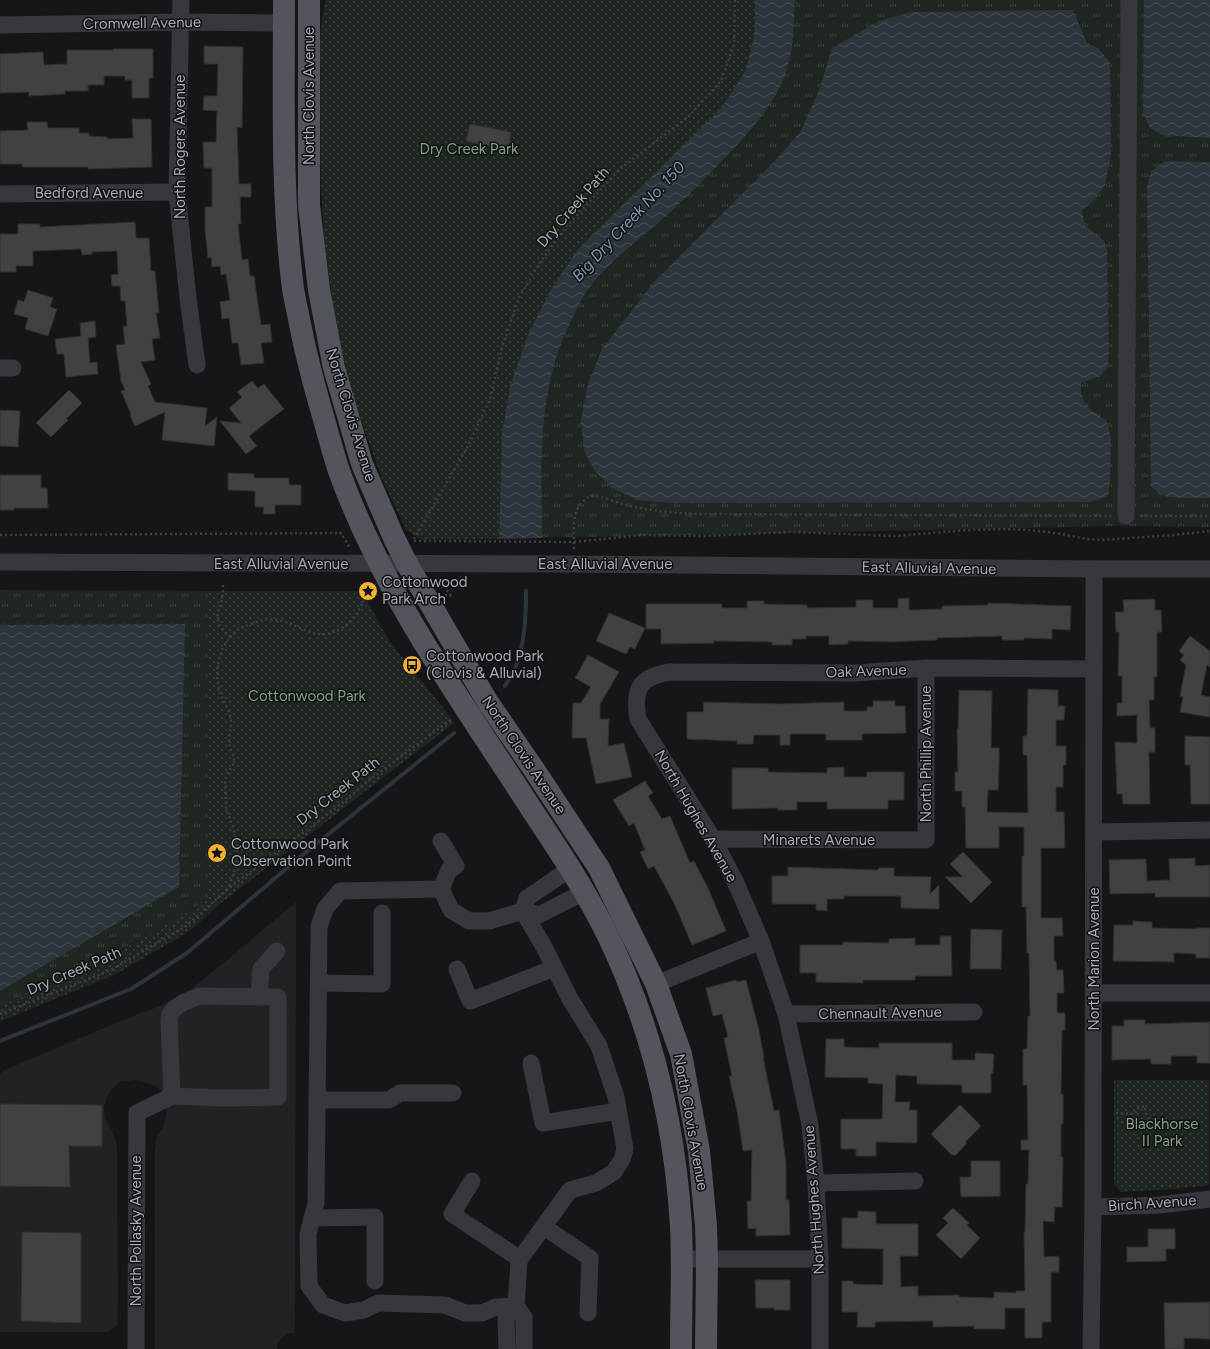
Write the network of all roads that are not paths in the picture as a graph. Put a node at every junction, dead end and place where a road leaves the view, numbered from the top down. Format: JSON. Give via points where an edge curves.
{"nodes":[{"id":1,"x":181,"y":0,"type":"edge"},
{"id":2,"x":284,"y":0,"type":"edge"},
{"id":3,"x":309,"y":0,"type":"edge"},
{"id":4,"x":1129,"y":0,"type":"edge"},
{"id":5,"x":182,"y":22,"type":"junction"},
{"id":6,"x":284,"y":23,"type":"junction"},
{"id":7,"x":0,"y":25,"type":"edge"},
{"id":8,"x":177,"y":192,"type":"junction"},
{"id":9,"x":0,"y":194,"type":"edge"},
{"id":10,"x":309,"y":205,"type":"junction"},
{"id":11,"x":197,"y":365,"type":"dead end"},
{"id":12,"x":1126,"y":516,"type":"road end"},
{"id":13,"x":0,"y":562,"type":"edge"},
{"id":14,"x":379,"y":564,"type":"junction"},
{"id":15,"x":407,"y":564,"type":"junction"},
{"id":16,"x":1094,"y":569,"type":"junction"},
{"id":17,"x":1210,"y":569,"type":"edge"},
{"id":18,"x":926,"y":668,"type":"junction"},
{"id":19,"x":1094,"y":669,"type":"junction"},
{"id":20,"x":642,"y":684,"type":"joint"},
{"id":21,"x":1210,"y":830,"type":"edge"},
{"id":22,"x":1095,"y":832,"type":"junction"},
{"id":23,"x":713,"y":839,"type":"junction"},
{"id":24,"x":926,"y":840,"type":"joint"},
{"id":25,"x":441,"y":841,"type":"dead end"},
{"id":26,"x":570,"y":869,"type":"junction"},
{"id":27,"x":441,"y":889,"type":"junction"},
{"id":28,"x":584,"y":892,"type":"junction"},
{"id":29,"x":523,"y":911,"type":"junction"},
{"id":30,"x":382,"y":913,"type":"dead end"},
{"id":31,"x":761,"y":941,"type":"junction"},
{"id":32,"x":277,"y":951,"type":"dead end"},
{"id":33,"x":554,"y":968,"type":"junction"},
{"id":34,"x":457,"y":969,"type":"dead end"},
{"id":35,"x":319,"y":983,"type":"junction"},
{"id":36,"x":656,"y":984,"type":"junction"},
{"id":37,"x":1094,"y":993,"type":"junction"},
{"id":38,"x":1210,"y":993,"type":"edge"},
{"id":39,"x":259,"y":997,"type":"junction"},
{"id":40,"x":974,"y":1012,"type":"dead end"},
{"id":41,"x":786,"y":1014,"type":"junction"},
{"id":42,"x":531,"y":1064,"type":"dead end"},
{"id":43,"x":453,"y":1093,"type":"dead end"},
{"id":44,"x":172,"y":1096,"type":"junction"},
{"id":45,"x":317,"y":1100,"type":"junction"},
{"id":46,"x":618,"y":1111,"type":"junction"},
{"id":47,"x":472,"y":1181,"type":"dead end"},
{"id":48,"x":915,"y":1182,"type":"dead end"},
{"id":49,"x":816,"y":1183,"type":"junction"},
{"id":50,"x":1210,"y":1199,"type":"edge"},
{"id":51,"x":1093,"y":1207,"type":"junction"},
{"id":52,"x":312,"y":1218,"type":"junction"},
{"id":53,"x":544,"y":1227,"type":"junction"},
{"id":54,"x":682,"y":1258,"type":"junction"},
{"id":55,"x":820,"y":1258,"type":"junction"},
{"id":56,"x":520,"y":1259,"type":"junction"},
{"id":57,"x":707,"y":1259,"type":"junction"},
{"id":58,"x":375,"y":1281,"type":"dead end"},
{"id":59,"x":516,"y":1306,"type":"junction"},
{"id":60,"x":588,"y":1313,"type":"dead end"},
{"id":61,"x":136,"y":1349,"type":"edge"},
{"id":62,"x":507,"y":1349,"type":"edge"},
{"id":63,"x":524,"y":1349,"type":"edge"},
{"id":64,"x":681,"y":1349,"type":"edge"},
{"id":65,"x":706,"y":1349,"type":"edge"},
{"id":66,"x":820,"y":1349,"type":"edge"},
{"id":67,"x":1091,"y":1349,"type":"edge"}],
"edges":[{"from":1,"to":5,"type":"street","name":"North Rogers Avenue"},
{"from":2,"to":6,"type":"main road","name":"North Clovis Avenue"},
{"from":3,"to":10,"type":"main road","name":"North Clovis Avenue"},
{"from":4,"to":12,"type":"street"},
{"from":5,"to":6,"type":"street","name":"Cromwell Avenue"},
{"from":5,"to":7,"type":"street","name":"Cromwell Avenue"},
{"from":5,"to":8,"type":"street","name":"North Rogers Avenue"},
{"from":6,"to":10,"type":"main road","via":[[292,29],[296,38],[297,154]]},
{"from":6,"to":14,"type":"main road","name":"North Clovis Avenue","via":[[286,208],[294,293],[310,372],[339,471]]},
{"from":8,"to":9,"type":"street","name":"Bedford Avenue"},
{"from":8,"to":11,"type":"street","name":"North Rogers Avenue"},
{"from":10,"to":15,"type":"main road","name":"North Clovis Avenue","via":[[319,290],[334,368],[362,464]]},
{"from":13,"to":14,"type":"street","name":"East Alluvial Avenue"},
{"from":14,"to":15,"type":"street","name":"East Alluvial Avenue"},
{"from":14,"to":26,"type":"main road","name":"North Clovis Avenue","via":[[441,670]]},
{"from":15,"to":16,"type":"street","name":"East Alluvial Avenue"},
{"from":15,"to":36,"type":"main road","name":"North Clovis Avenue","via":[[487,700],[599,868]]},
{"from":16,"to":17,"type":"street","name":"East Alluvial Avenue"},
{"from":16,"to":19,"type":"street","name":"North Marion Avenue"},
{"from":18,"to":19,"type":"street","name":"Oak Avenue"},
{"from":18,"to":20,"type":"street","name":"Oak Avenue","via":[[854,673],[670,672],[650,677]]},
{"from":18,"to":24,"type":"street","name":"North Phillip Avenue"},
{"from":19,"to":22,"type":"street","name":"North Marion Avenue"},
{"from":20,"to":23,"type":"street","name":"North Hughes Avenue","via":[[636,694],[638,719]]},
{"from":21,"to":22,"type":"street"},
{"from":22,"to":37,"type":"street","name":"North Marion Avenue"},
{"from":23,"to":24,"type":"street","name":"Minarets Avenue"},
{"from":23,"to":31,"type":"street","name":"North Hughes Avenue","via":[[735,881]]},
{"from":25,"to":27,"type":"street","via":[[456,866],[449,870]]},
{"from":26,"to":28,"type":"main road","name":"North Clovis Avenue"},
{"from":26,"to":29,"type":"street","via":[[526,898]]},
{"from":26,"to":36,"type":"main road","via":[[586,873],[592,879],[632,955]]},
{"from":27,"to":29,"type":"street","via":[[451,910],[469,921],[489,921]]},
{"from":27,"to":35,"type":"street","via":[[340,891],[325,909],[319,927]]},
{"from":28,"to":29,"type":"street","via":[[539,915]]},
{"from":28,"to":54,"type":"main road","name":"North Clovis Avenue","via":[[610,941],[644,1022],[657,1064],[674,1154]]},
{"from":29,"to":33,"type":"street"},
{"from":30,"to":35,"type":"street","via":[[382,984]]},
{"from":31,"to":36,"type":"street"},
{"from":31,"to":41,"type":"street","name":"North Hughes Avenue"},
{"from":32,"to":39,"type":"street","via":[[261,970]]},
{"from":33,"to":34,"type":"street","via":[[470,1001]]},
{"from":33,"to":46,"type":"street","via":[[599,1046],[616,1097]]},
{"from":35,"to":45,"type":"street"},
{"from":36,"to":57,"type":"main road","name":"North Clovis Avenue","via":[[681,1054],[691,1102],[703,1182]]},
{"from":37,"to":38,"type":"street"},
{"from":37,"to":51,"type":"street","name":"North Marion Avenue"},
{"from":39,"to":44,"type":"street","via":[[200,996],[175,1008],[170,1014],[169,1021]]},
{"from":39,"to":44,"type":"street","via":[[278,997],[278,1097]]},
{"from":40,"to":41,"type":"street","name":"Chennault Avenue"},
{"from":41,"to":49,"type":"street","name":"North Hughes Avenue","via":[[810,1125]]},
{"from":42,"to":46,"type":"street","via":[[543,1123]]},
{"from":43,"to":45,"type":"street","via":[[400,1093],[389,1100]]},
{"from":44,"to":61,"type":"street","name":"North Pollasky Avenue","via":[[137,1114]]},
{"from":45,"to":52,"type":"street","via":[[316,1204]]},
{"from":46,"to":53,"type":"street","via":[[624,1149],[622,1159],[614,1172],[596,1183],[570,1190]]},
{"from":47,"to":56,"type":"street","via":[[452,1214]]},
{"from":48,"to":49,"type":"street"},
{"from":49,"to":55,"type":"street","name":"North Hughes Avenue"},
{"from":50,"to":51,"type":"street","name":"Birch Avenue","via":[[1160,1205]]},
{"from":51,"to":67,"type":"street","name":"North Marion Avenue"},
{"from":52,"to":58,"type":"street","via":[[375,1217]]},
{"from":52,"to":59,"type":"street","via":[[308,1234],[309,1286],[323,1305],[345,1313],[364,1310],[378,1303],[446,1305],[465,1313],[482,1313],[496,1307]]},
{"from":53,"to":56,"type":"street"},
{"from":53,"to":60,"type":"street","via":[[590,1258]]},
{"from":54,"to":57,"type":"street"},
{"from":54,"to":64,"type":"main road","name":"North Clovis Avenue"},
{"from":55,"to":57,"type":"street"},
{"from":55,"to":66,"type":"street","name":"North Hughes Avenue"},
{"from":56,"to":59,"type":"street"},
{"from":57,"to":65,"type":"main road","name":"North Clovis Avenue"},
{"from":59,"to":62,"type":"street","via":[[506,1317]]},
{"from":59,"to":63,"type":"street","via":[[524,1317]]}]}
